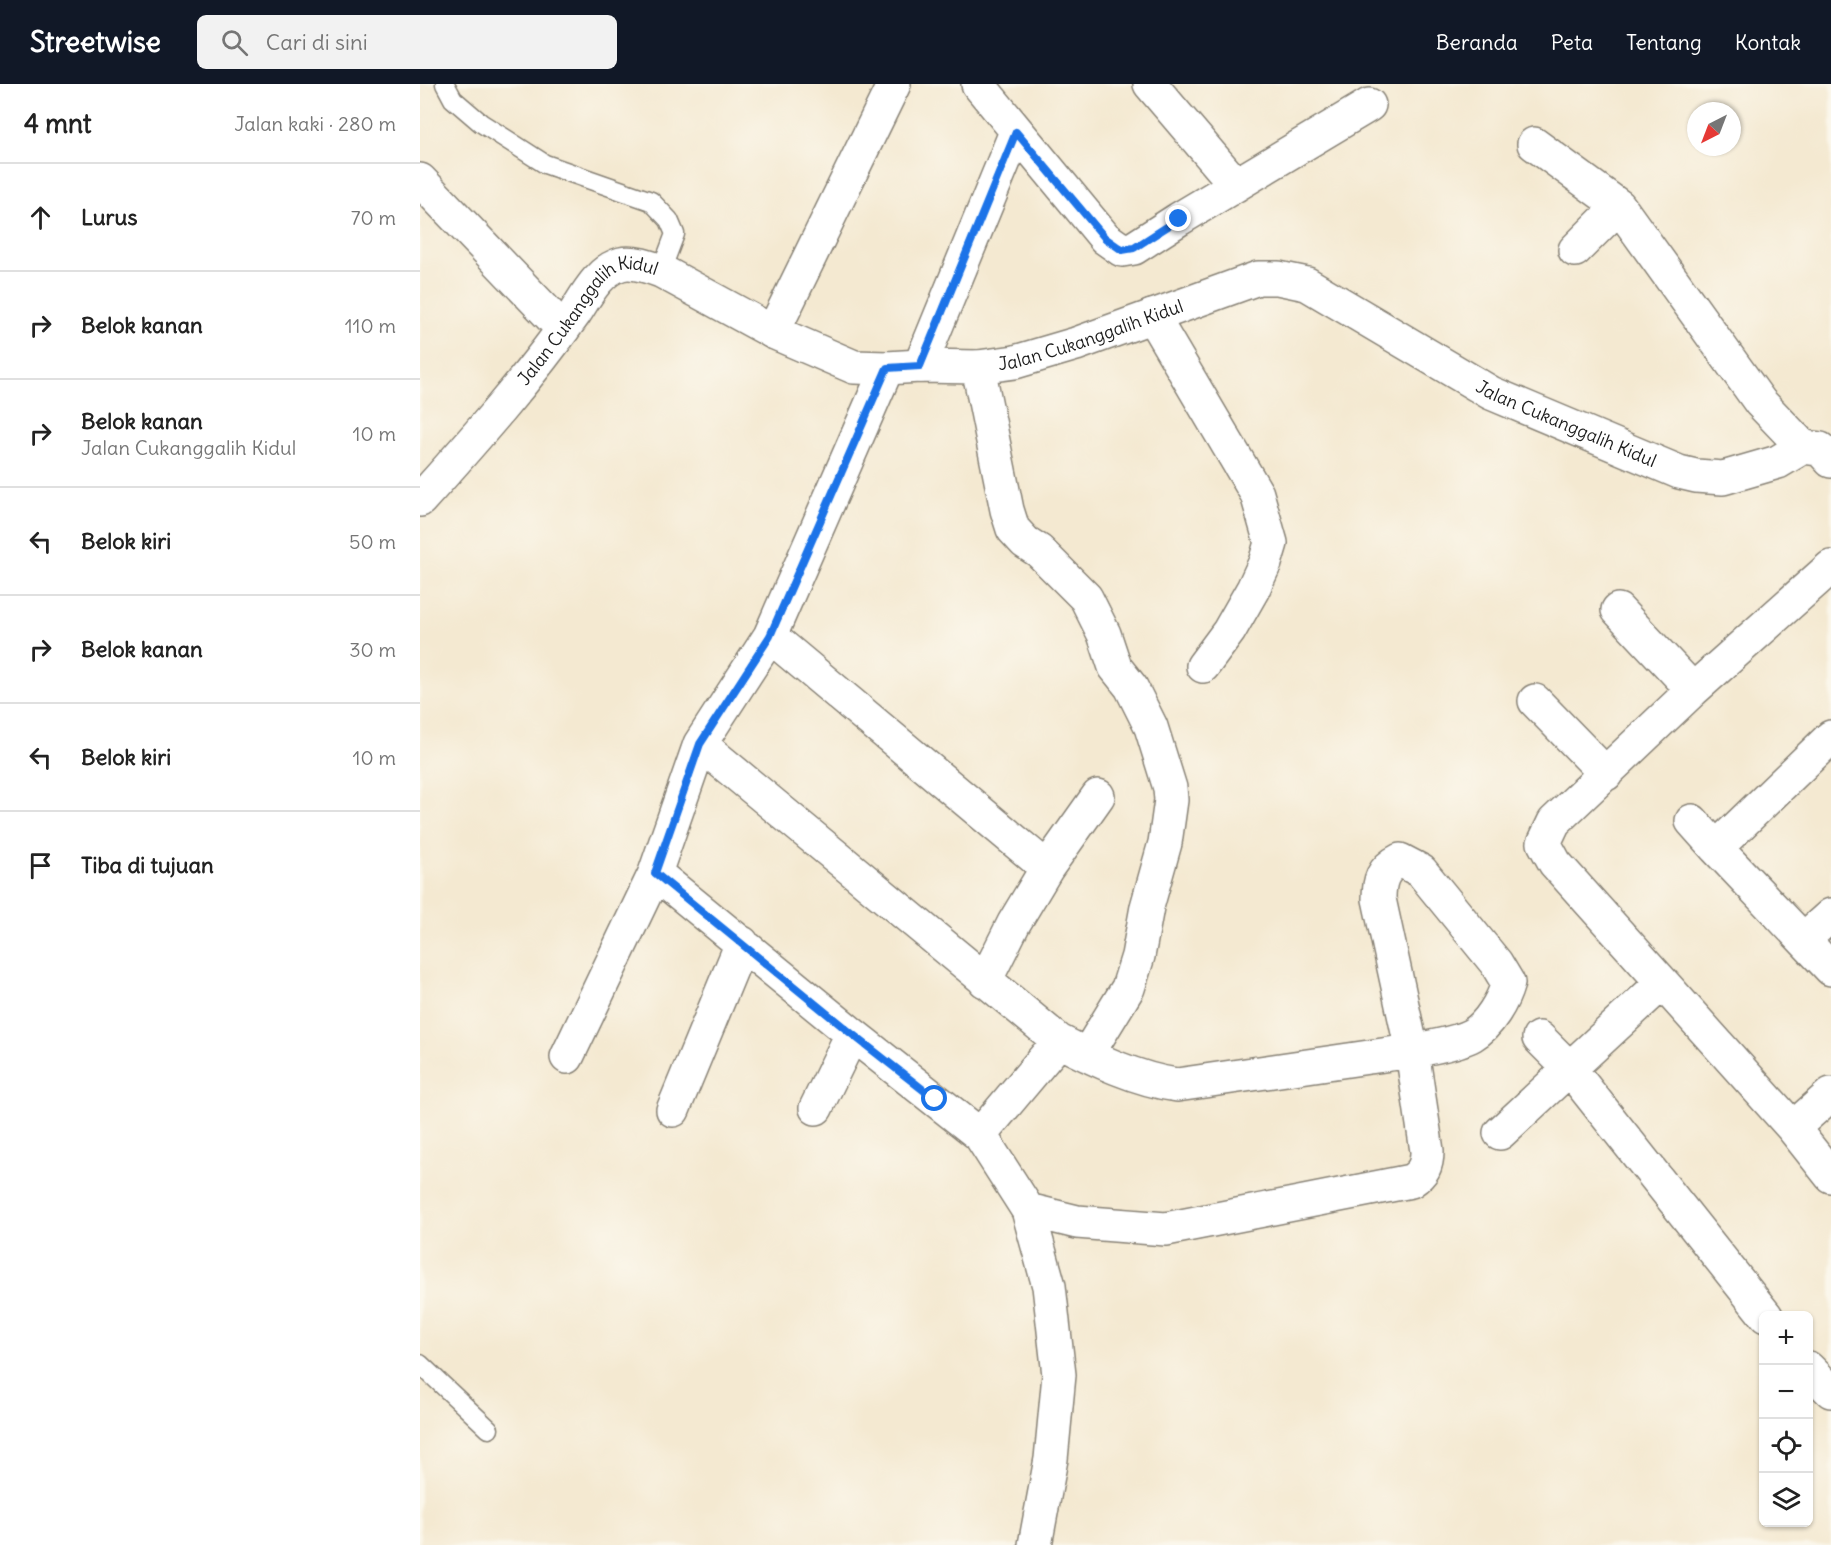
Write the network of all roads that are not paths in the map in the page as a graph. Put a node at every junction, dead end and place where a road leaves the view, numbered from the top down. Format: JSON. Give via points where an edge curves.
{"nodes":[{"id":1,"x":445,"y":84,"type":"edge"},
{"id":2,"x":894,"y":84,"type":"edge"},
{"id":3,"x":978,"y":84,"type":"edge"},
{"id":4,"x":1150,"y":84,"type":"edge"},
{"id":5,"x":1369,"y":105,"type":"dead end"},
{"id":6,"x":1016,"y":132,"type":"junction"},
{"id":7,"x":1534,"y":144,"type":"dead end"},
{"id":8,"x":420,"y":180,"type":"edge"},
{"id":9,"x":1236,"y":185,"type":"junction"},
{"id":10,"x":1619,"y":206,"type":"junction"},
{"id":11,"x":1575,"y":250,"type":"dead end"},
{"id":12,"x":662,"y":271,"type":"junction"},
{"id":13,"x":1152,"y":316,"type":"junction"},
{"id":14,"x":563,"y":329,"type":"junction"},
{"id":15,"x":773,"y":332,"type":"junction"},
{"id":16,"x":920,"y":366,"type":"junction"},
{"id":17,"x":978,"y":367,"type":"junction"},
{"id":18,"x":887,"y":368,"type":"junction"},
{"id":19,"x":1817,"y":454,"type":"edge"},
{"id":20,"x":420,"y":500,"type":"edge"},
{"id":21,"x":1831,"y":567,"type":"edge"},
{"id":22,"x":1618,"y":610,"type":"dead end"},
{"id":23,"x":770,"y":636,"type":"junction"},
{"id":24,"x":1203,"y":666,"type":"dead end"},
{"id":25,"x":1693,"y":690,"type":"junction"},
{"id":26,"x":1536,"y":701,"type":"dead end"},
{"id":27,"x":1831,"y":737,"type":"edge"},
{"id":28,"x":700,"y":744,"type":"junction"},
{"id":29,"x":1606,"y":774,"type":"junction"},
{"id":30,"x":1098,"y":796,"type":"dead end"},
{"id":31,"x":1692,"y":821,"type":"dead end"},
{"id":32,"x":1716,"y":848,"type":"junction"},
{"id":33,"x":1047,"y":868,"type":"junction"},
{"id":34,"x":655,"y":873,"type":"junction"},
{"id":35,"x":1831,"y":915,"type":"edge"},
{"id":36,"x":1804,"y":939,"type":"junction"},
{"id":37,"x":742,"y":943,"type":"junction"},
{"id":38,"x":1831,"y":969,"type":"edge"},
{"id":39,"x":985,"y":981,"type":"junction"},
{"id":40,"x":1662,"y":983,"type":"junction"},
{"id":41,"x":852,"y":1034,"type":"junction"},
{"id":42,"x":1539,"y":1038,"type":"dead end"},
{"id":43,"x":1073,"y":1048,"type":"junction"},
{"id":44,"x":1412,"y":1051,"type":"junction"},
{"id":45,"x":567,"y":1057,"type":"dead end"},
{"id":46,"x":1569,"y":1068,"type":"junction"},
{"id":47,"x":1831,"y":1094,"type":"edge"},
{"id":48,"x":816,"y":1107,"type":"dead end"},
{"id":49,"x":673,"y":1110,"type":"dead end"},
{"id":50,"x":1793,"y":1128,"type":"junction"},
{"id":51,"x":1500,"y":1133,"type":"dead end"},
{"id":52,"x":980,"y":1135,"type":"junction"},
{"id":53,"x":1831,"y":1176,"type":"edge"},
{"id":54,"x":1029,"y":1210,"type":"junction"},
{"id":55,"x":1762,"y":1311,"type":"edge"},
{"id":56,"x":420,"y":1364,"type":"edge"},
{"id":57,"x":1813,"y":1372,"type":"edge"},
{"id":58,"x":1831,"y":1391,"type":"edge"},
{"id":59,"x":489,"y":1429,"type":"dead end"},
{"id":60,"x":1035,"y":1545,"type":"edge"}],
"edges":[{"from":1,"to":12,"type":"lane","via":[[453,99],[481,123],[545,164],[651,201],[669,220],[675,234]]},
{"from":2,"to":15,"type":"street"},
{"from":3,"to":6,"type":"street"},
{"from":4,"to":9,"type":"street"},
{"from":5,"to":9,"type":"street"},
{"from":6,"to":9,"type":"street","via":[[1105,238],[1122,250],[1134,248]]},
{"from":6,"to":16,"type":"street"},
{"from":7,"to":10,"type":"street"},
{"from":8,"to":14,"type":"street"},
{"from":10,"to":11,"type":"street"},
{"from":10,"to":19,"type":"street","via":[[1760,402]]},
{"from":12,"to":14,"type":"street","name":"Jalan Cukanggalih Kidul","via":[[621,264],[600,277]]},
{"from":12,"to":15,"type":"street","name":"Jalan Cukanggalih Kidul"},
{"from":13,"to":17,"type":"street","name":"Jalan Cukanggalih Kidul","via":[[1015,362]]},
{"from":13,"to":19,"type":"street","name":"Jalan Cukanggalih Kidul","via":[[1258,278],[1307,284],[1491,393],[1678,472],[1723,478]]},
{"from":13,"to":24,"type":"street","via":[[1257,494],[1271,543],[1253,589]]},
{"from":14,"to":20,"type":"street","name":"Jalan Cukanggalih Kidul","via":[[490,423]]},
{"from":15,"to":18,"type":"street","name":"Jalan Cukanggalih Kidul","via":[[854,367]]},
{"from":16,"to":17,"type":"street","name":"Jalan Cukanggalih Kidul"},
{"from":16,"to":18,"type":"street","name":"Jalan Cukanggalih Kidul"},
{"from":17,"to":43,"type":"street","via":[[1014,529],[1086,598],[1115,667],[1131,687],[1151,727],[1170,788],[1165,843],[1128,988]]},
{"from":18,"to":23,"type":"street"},
{"from":21,"to":25,"type":"street"},
{"from":22,"to":25,"type":"street"},
{"from":23,"to":28,"type":"street"},
{"from":23,"to":33,"type":"street"},
{"from":25,"to":29,"type":"street"},
{"from":26,"to":29,"type":"street"},
{"from":27,"to":32,"type":"street"},
{"from":28,"to":34,"type":"street"},
{"from":28,"to":39,"type":"street"},
{"from":29,"to":40,"type":"street","via":[[1554,822],[1545,843],[1555,863]]},
{"from":30,"to":33,"type":"street"},
{"from":31,"to":32,"type":"street"},
{"from":32,"to":36,"type":"street"},
{"from":33,"to":39,"type":"street"},
{"from":34,"to":37,"type":"street"},
{"from":34,"to":45,"type":"street"},
{"from":35,"to":36,"type":"street"},
{"from":36,"to":38,"type":"street"},
{"from":37,"to":41,"type":"street"},
{"from":37,"to":49,"type":"street"},
{"from":39,"to":43,"type":"street"},
{"from":40,"to":46,"type":"street"},
{"from":40,"to":50,"type":"street"},
{"from":41,"to":48,"type":"street"},
{"from":41,"to":52,"type":"street"},
{"from":42,"to":46,"type":"street"},
{"from":43,"to":44,"type":"street","via":[[1158,1082],[1177,1085]]},
{"from":43,"to":52,"type":"street"},
{"from":44,"to":44,"type":"street","via":[[1473,1035],[1504,998],[1508,983],[1497,963],[1420,871],[1400,860],[1383,873],[1379,899]]},
{"from":44,"to":54,"type":"street","via":[[1427,1163],[1411,1181],[1166,1229],[1077,1222]]},
{"from":46,"to":51,"type":"street"},
{"from":46,"to":55,"type":"street"},
{"from":47,"to":50,"type":"street"},
{"from":50,"to":53,"type":"street"},
{"from":52,"to":54,"type":"street"},
{"from":54,"to":60,"type":"street","via":[[1049,1286],[1059,1376],[1051,1459]]},
{"from":56,"to":59,"type":"lane"},
{"from":57,"to":58,"type":"street"}]}
